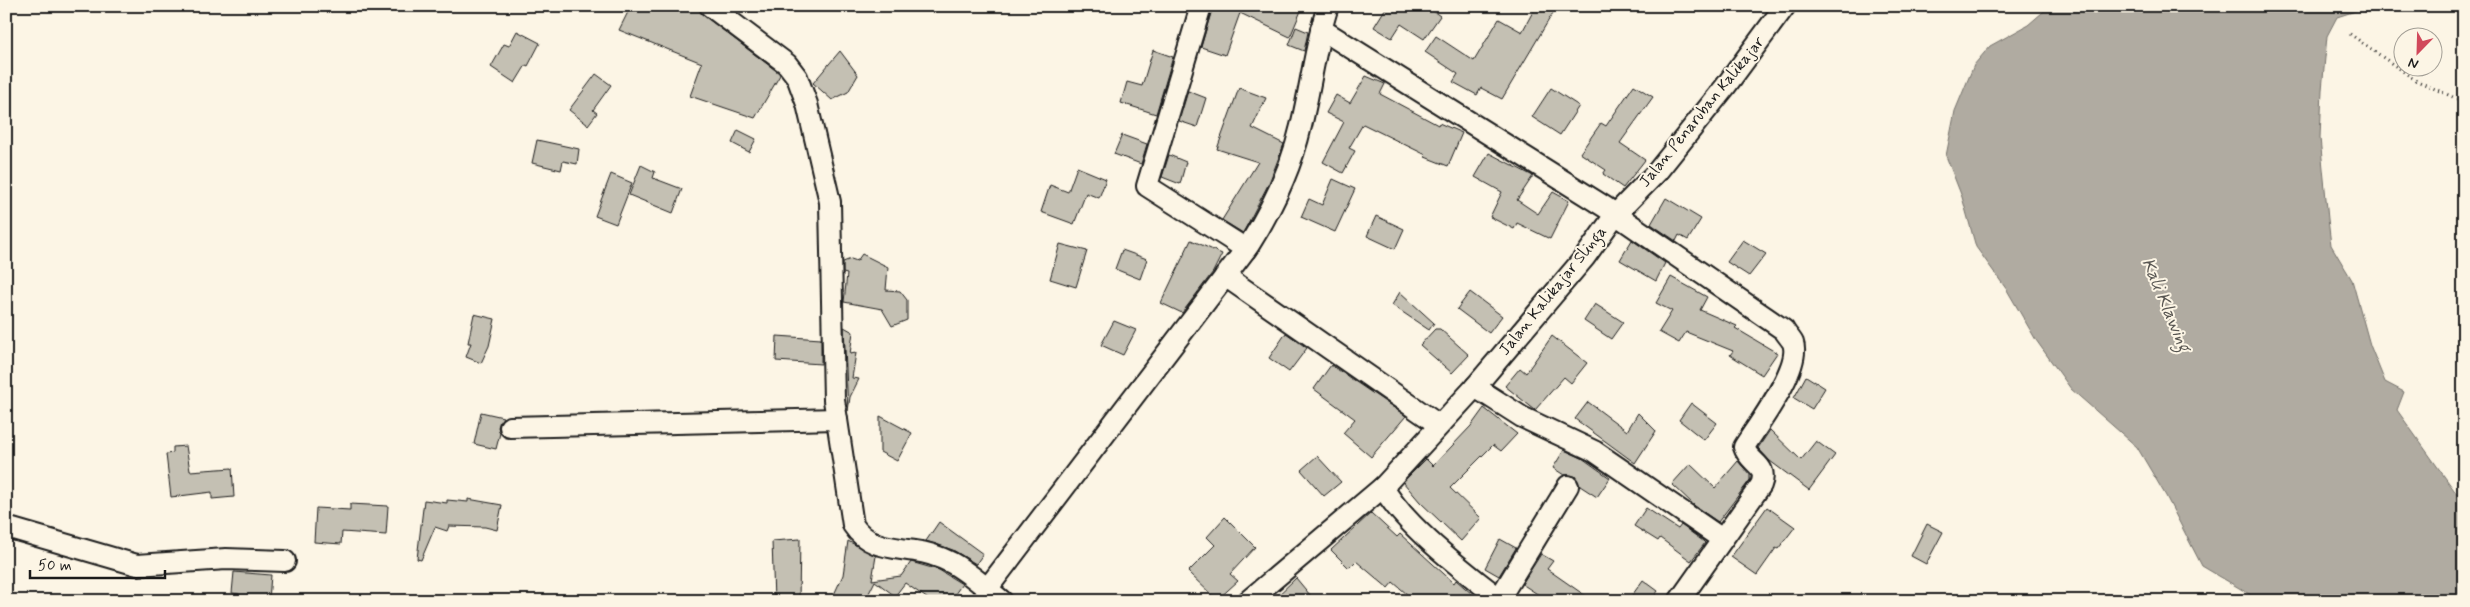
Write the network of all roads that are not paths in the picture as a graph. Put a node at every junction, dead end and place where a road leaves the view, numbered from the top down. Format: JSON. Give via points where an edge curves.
{"nodes":[{"id":1,"x":710,"y":6,"type":"edge"},
{"id":2,"x":1201,"y":6,"type":"edge"},
{"id":3,"x":1328,"y":6,"type":"edge"},
{"id":4,"x":1785,"y":6,"type":"edge"},
{"id":5,"x":1324,"y":31,"type":"junction"},
{"id":6,"x":1615,"y":215,"type":"junction"},
{"id":7,"x":1246,"y":249,"type":"junction"},
{"id":8,"x":1225,"y":276,"type":"junction"},
{"id":9,"x":1475,"y":387,"type":"junction"},
{"id":10,"x":837,"y":419,"type":"junction"},
{"id":11,"x":1439,"y":425,"type":"junction"},
{"id":12,"x":510,"y":427,"type":"dead end"},
{"id":13,"x":1568,"y":486,"type":"dead end"},
{"id":14,"x":1383,"y":487,"type":"junction"},
{"id":15,"x":6,"y":527,"type":"edge"},
{"id":16,"x":1722,"y":539,"type":"junction"},
{"id":17,"x":285,"y":561,"type":"dead end"},
{"id":18,"x":994,"y":595,"type":"edge"},
{"id":19,"x":1256,"y":598,"type":"edge"},
{"id":20,"x":1500,"y":600,"type":"edge"},
{"id":21,"x":1679,"y":601,"type":"edge"}],
"edges":[{"from":1,"to":10,"type":"street","via":[[787,64],[797,77],[807,104],[830,202],[832,358]]},
{"from":2,"to":7,"type":"street","via":[[1147,186]]},
{"from":3,"to":5,"type":"street"},
{"from":4,"to":6,"type":"street","name":"Jalan Penaruban Kalikajar","via":[[1663,164]]},
{"from":5,"to":6,"type":"street","name":"Jalan Kalikajar Slinga"},
{"from":5,"to":7,"type":"street","via":[[1301,127],[1281,189]]},
{"from":6,"to":9,"type":"street","name":"Jalan Kalikajar Slinga","via":[[1585,257]]},
{"from":6,"to":16,"type":"street","via":[[1784,330],[1793,343],[1794,355],[1788,374],[1744,447],[1746,455],[1762,470],[1764,477]]},
{"from":7,"to":8,"type":"street"},
{"from":8,"to":11,"type":"street"},
{"from":8,"to":18,"type":"street"},
{"from":9,"to":11,"type":"street","name":"Jalan Kalikajar Slinga"},
{"from":9,"to":16,"type":"street","via":[[1522,417],[1594,451]]},
{"from":10,"to":12,"type":"street"},
{"from":10,"to":18,"type":"street","via":[[852,516],[859,534],[868,541],[897,550],[916,550],[951,563]]},
{"from":11,"to":14,"type":"street","name":"Jalan Kalikajar Slinga"},
{"from":13,"to":20,"type":"street"},
{"from":14,"to":19,"type":"street","name":"Jalan Kalikajar Slinga"},
{"from":14,"to":20,"type":"street","via":[[1409,522]]},
{"from":15,"to":17,"type":"street","via":[[137,565],[226,560]]},
{"from":16,"to":21,"type":"street"}]}
